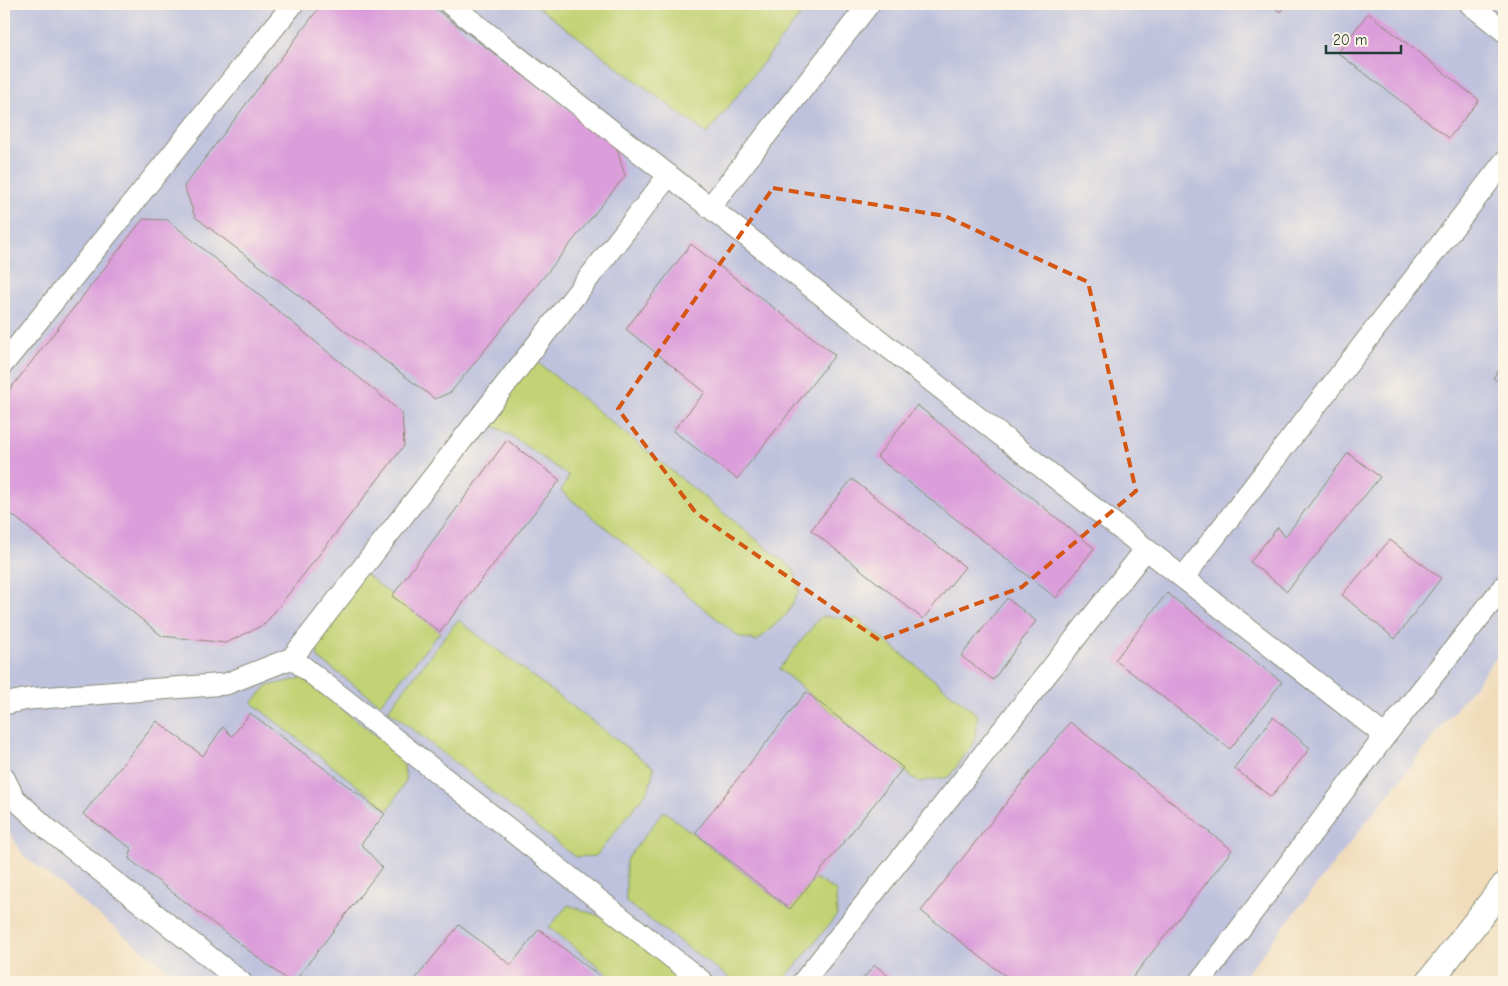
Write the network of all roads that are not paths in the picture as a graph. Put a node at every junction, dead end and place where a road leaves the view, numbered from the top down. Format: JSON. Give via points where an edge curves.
{"nodes":[{"id":1,"x":293,"y":4,"type":"edge"},
{"id":2,"x":450,"y":4,"type":"edge"},
{"id":3,"x":869,"y":4,"type":"edge"},
{"id":4,"x":1470,"y":4,"type":"edge"},
{"id":5,"x":1504,"y":31,"type":"edge"},
{"id":6,"x":1504,"y":162,"type":"edge"},
{"id":7,"x":669,"y":175,"type":"junction"},
{"id":8,"x":710,"y":208,"type":"junction"},
{"id":9,"x":4,"y":364,"type":"edge"},
{"id":10,"x":1146,"y":549,"type":"junction"},
{"id":11,"x":1183,"y":578,"type":"junction"},
{"id":12,"x":1504,"y":586,"type":"edge"},
{"id":13,"x":292,"y":658,"type":"junction"},
{"id":14,"x":4,"y":704,"type":"edge"},
{"id":15,"x":1385,"y":736,"type":"junction"},
{"id":16,"x":4,"y":778,"type":"edge"},
{"id":17,"x":1504,"y":886,"type":"edge"},
{"id":18,"x":241,"y":982,"type":"edge"},
{"id":19,"x":704,"y":982,"type":"edge"},
{"id":20,"x":803,"y":982,"type":"edge"},
{"id":21,"x":1200,"y":982,"type":"edge"},
{"id":22,"x":1429,"y":982,"type":"edge"}],
"edges":[{"from":1,"to":9,"type":"street"},
{"from":2,"to":7,"type":"street"},
{"from":3,"to":8,"type":"street"},
{"from":4,"to":5,"type":"street"},
{"from":6,"to":11,"type":"street"},
{"from":7,"to":8,"type":"street"},
{"from":7,"to":13,"type":"street"},
{"from":8,"to":10,"type":"street"},
{"from":10,"to":11,"type":"street"},
{"from":10,"to":20,"type":"street"},
{"from":11,"to":15,"type":"street"},
{"from":12,"to":15,"type":"street"},
{"from":13,"to":14,"type":"street","via":[[226,684],[28,699]]},
{"from":13,"to":19,"type":"street"},
{"from":15,"to":21,"type":"street"},
{"from":16,"to":18,"type":"street","via":[[14,798],[50,831]]},
{"from":17,"to":22,"type":"street"}]}
